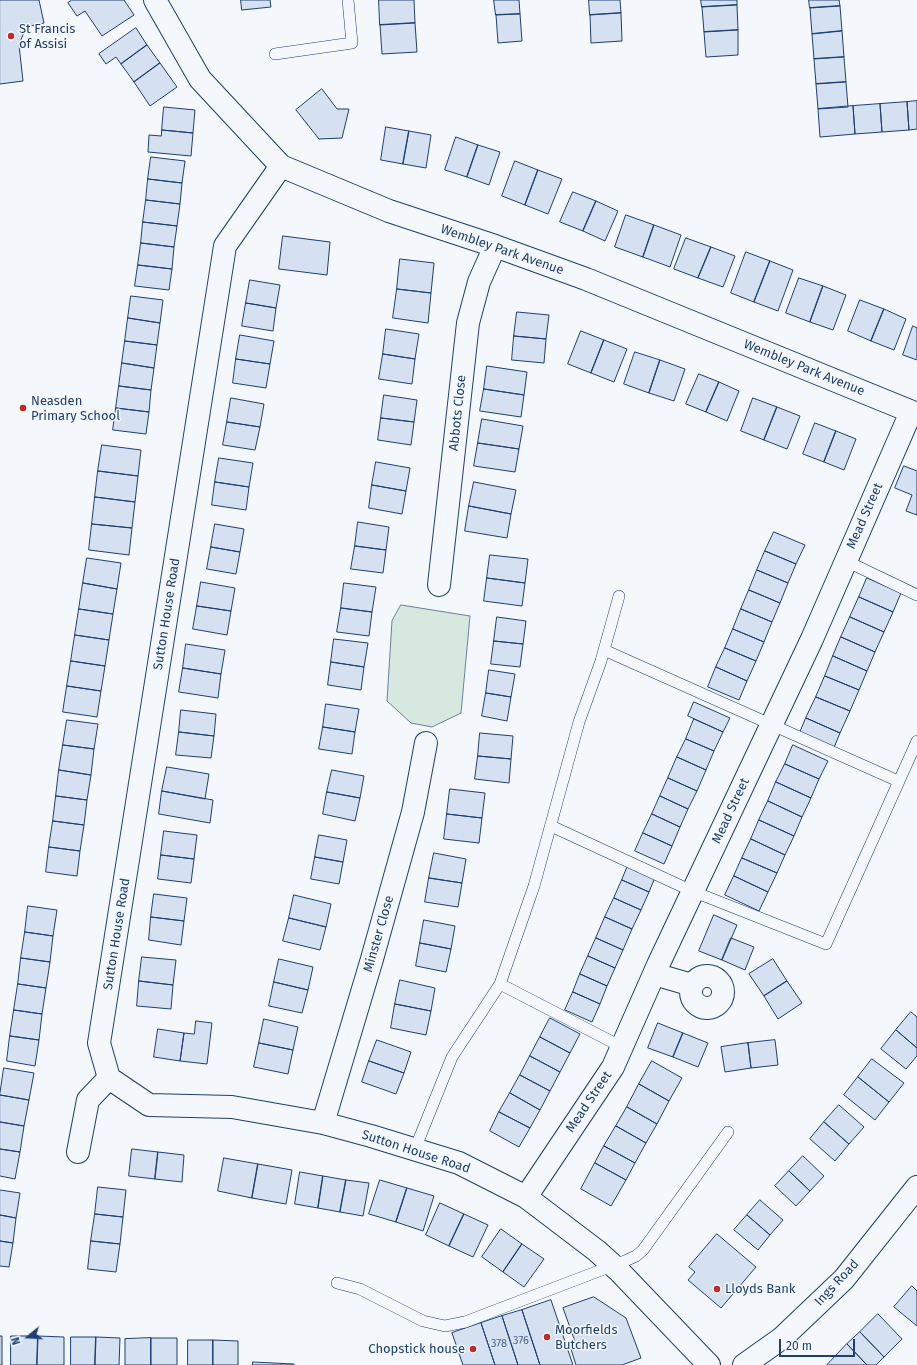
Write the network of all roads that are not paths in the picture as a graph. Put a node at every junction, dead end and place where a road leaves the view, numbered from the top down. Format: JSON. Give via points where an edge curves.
{"nodes":[{"id":1,"x":155,"y":0,"type":"edge"},
{"id":2,"x":348,"y":0,"type":"edge"},
{"id":3,"x":275,"y":54,"type":"dead end"},
{"id":4,"x":280,"y":166,"type":"junction"},
{"id":5,"x":495,"y":246,"type":"junction"},
{"id":6,"x":914,"y":413,"type":"edge"},
{"id":7,"x":846,"y":561,"type":"junction"},
{"id":8,"x":439,"y":585,"type":"dead end"},
{"id":9,"x":917,"y":595,"type":"edge"},
{"id":10,"x":619,"y":596,"type":"dead end"},
{"id":11,"x":604,"y":650,"type":"junction"},
{"id":12,"x":771,"y":725,"type":"junction"},
{"id":13,"x":917,"y":741,"type":"edge"},
{"id":14,"x":426,"y":743,"type":"dead end"},
{"id":15,"x":898,"y":781,"type":"junction"},
{"id":16,"x":551,"y":826,"type":"junction"},
{"id":17,"x":692,"y":891,"type":"junction"},
{"id":18,"x":654,"y":974,"type":"junction"},
{"id":19,"x":500,"y":984,"type":"junction"},
{"id":20,"x":692,"y":985,"type":"dead end"},
{"id":21,"x":622,"y":1047,"type":"junction"},
{"id":22,"x":109,"y":1078,"type":"junction"},
{"id":23,"x":323,"y":1124,"type":"junction"},
{"id":24,"x":728,"y":1132,"type":"dead end"},
{"id":25,"x":415,"y":1150,"type":"junction"},
{"id":26,"x":78,"y":1152,"type":"dead end"},
{"id":27,"x":917,"y":1187,"type":"edge"},
{"id":28,"x":526,"y":1197,"type":"junction"},
{"id":29,"x":612,"y":1265,"type":"junction"},
{"id":30,"x":337,"y":1283,"type":"dead end"},
{"id":31,"x":709,"y":1365,"type":"edge"},
{"id":32,"x":744,"y":1365,"type":"edge"}],
"edges":[{"from":1,"to":4,"type":"street","name":"Wembley Park Avenue","via":[[200,79]]},
{"from":2,"to":3,"type":"lane","via":[[352,43]]},
{"from":4,"to":5,"type":"street","name":"Wembley Park Avenue","via":[[389,211]]},
{"from":4,"to":22,"type":"street","name":"Sutton House Road","via":[[224,246],[100,1043]]},
{"from":5,"to":6,"type":"street","name":"Wembley Park Avenue","via":[[586,279]]},
{"from":5,"to":8,"type":"street","name":"Abbots Close","via":[[479,282],[468,323]]},
{"from":6,"to":7,"type":"street","name":"Mead Street"},
{"from":7,"to":9,"type":"lane"},
{"from":7,"to":12,"type":"street","name":"Mead Street"},
{"from":10,"to":11,"type":"lane"},
{"from":11,"to":12,"type":"lane"},
{"from":11,"to":16,"type":"lane","via":[[579,722]]},
{"from":12,"to":15,"type":"lane"},
{"from":12,"to":17,"type":"street","name":"Mead Street"},
{"from":13,"to":15,"type":"lane"},
{"from":14,"to":23,"type":"street","name":"Minster Close","via":[[413,812]]},
{"from":15,"to":17,"type":"lane","via":[[826,944]]},
{"from":16,"to":17,"type":"lane"},
{"from":16,"to":19,"type":"lane","via":[[534,886]]},
{"from":17,"to":18,"type":"street","name":"Mead Street"},
{"from":18,"to":20,"type":"street"},
{"from":18,"to":21,"type":"street","name":"Mead Street"},
{"from":19,"to":21,"type":"lane"},
{"from":19,"to":25,"type":"lane","via":[[452,1057]]},
{"from":21,"to":28,"type":"street","name":"Mead Street","via":[[612,1067]]},
{"from":22,"to":23,"type":"street","name":"Sutton House Road","via":[[149,1105],[232,1106]]},
{"from":22,"to":26,"type":"street","via":[[88,1100]]},
{"from":23,"to":25,"type":"street","name":"Sutton House Road"},
{"from":24,"to":29,"type":"lane","via":[[642,1250],[636,1256]]},
{"from":25,"to":28,"type":"street","name":"Sutton House Road","via":[[459,1163]]},
{"from":27,"to":32,"type":"street","name":"Ings Road","via":[[844,1279],[782,1338]]},
{"from":28,"to":29,"type":"street","name":"Sutton House Road","via":[[598,1251]]},
{"from":29,"to":30,"type":"lane","via":[[465,1322],[445,1326],[424,1321],[360,1289]]},
{"from":29,"to":31,"type":"street","name":"Sutton House Road"}]}
